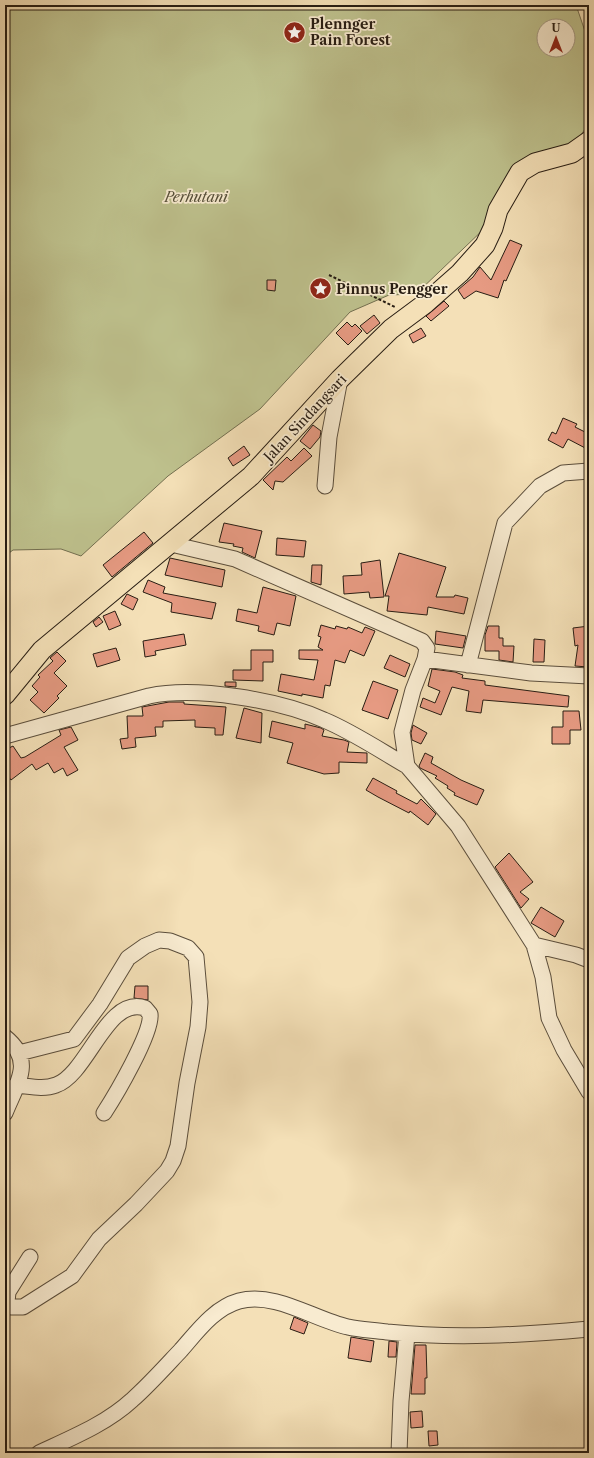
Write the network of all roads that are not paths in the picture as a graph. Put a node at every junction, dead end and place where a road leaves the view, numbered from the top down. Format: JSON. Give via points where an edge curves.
{"nodes":[{"id":1,"x":589,"y":141,"type":"edge"},
{"id":2,"x":340,"y":379,"type":"junction"},
{"id":3,"x":589,"y":471,"type":"edge"},
{"id":4,"x":325,"y":486,"type":"dead end"},
{"id":5,"x":171,"y":544,"type":"junction"},
{"id":6,"x":425,"y":660,"type":"junction"},
{"id":7,"x":468,"y":665,"type":"junction"},
{"id":8,"x":589,"y":676,"type":"edge"},
{"id":9,"x":5,"y":695,"type":"edge"},
{"id":10,"x":5,"y":736,"type":"edge"},
{"id":11,"x":406,"y":766,"type":"junction"},
{"id":12,"x":534,"y":945,"type":"junction"},
{"id":13,"x":589,"y":960,"type":"edge"},
{"id":14,"x":5,"y":1037,"type":"edge"},
{"id":15,"x":19,"y":1053,"type":"junction"},
{"id":16,"x":16,"y":1085,"type":"junction"},
{"id":17,"x":589,"y":1092,"type":"edge"},
{"id":18,"x":5,"y":1112,"type":"edge"},
{"id":19,"x":104,"y":1112,"type":"dead end"},
{"id":20,"x":30,"y":1257,"type":"dead end"},
{"id":21,"x":589,"y":1329,"type":"edge"},
{"id":22,"x":407,"y":1334,"type":"junction"},
{"id":23,"x":39,"y":1453,"type":"edge"},
{"id":24,"x":399,"y":1453,"type":"edge"}],
"edges":[{"from":1,"to":2,"type":"main road","name":"Jalan Sindangsari","via":[[572,153],[535,163],[520,172],[498,210],[485,245],[460,273],[391,329]]},
{"from":2,"to":4,"type":"street","via":[[329,437]]},
{"from":2,"to":5,"type":"main road","name":"Jalan Sindangsari","via":[[251,476]]},
{"from":3,"to":7,"type":"street","via":[[563,473],[540,486],[505,523]]},
{"from":5,"to":6,"type":"street","via":[[234,559],[405,633],[422,641],[427,648]]},
{"from":5,"to":9,"type":"main road","name":"Jalan Sindangsari","via":[[42,650]]},
{"from":6,"to":7,"type":"street"},
{"from":6,"to":11,"type":"street","via":[[413,690],[402,732]]},
{"from":7,"to":8,"type":"street","via":[[531,673]]},
{"from":10,"to":11,"type":"street","via":[[149,696],[166,692],[189,692],[273,704],[325,720]]},
{"from":11,"to":12,"type":"street","via":[[458,826]]},
{"from":12,"to":13,"type":"street"},
{"from":12,"to":17,"type":"street","via":[[543,977],[549,1018],[564,1050]]},
{"from":14,"to":15,"type":"street"},
{"from":15,"to":16,"type":"street","via":[[21,1072]]},
{"from":15,"to":20,"type":"street","via":[[74,1039],[100,1004],[128,958],[145,946],[158,940],[170,941],[188,948],[196,957],[200,1002],[198,1027],[186,1083],[178,1146],[173,1161],[136,1204],[103,1234],[72,1276],[26,1306],[12,1307],[7,1302],[8,1292]]},
{"from":16,"to":18,"type":"street"},
{"from":16,"to":19,"type":"street","via":[[49,1087],[62,1082],[89,1054],[113,1018],[129,1007],[145,1008],[150,1014],[150,1023],[117,1094]]},
{"from":21,"to":22,"type":"street","via":[[464,1337]]},
{"from":22,"to":23,"type":"street","via":[[347,1327],[293,1306],[261,1300],[240,1300],[208,1320],[131,1401],[95,1426]]},
{"from":22,"to":24,"type":"street","via":[[400,1400]]}]}
